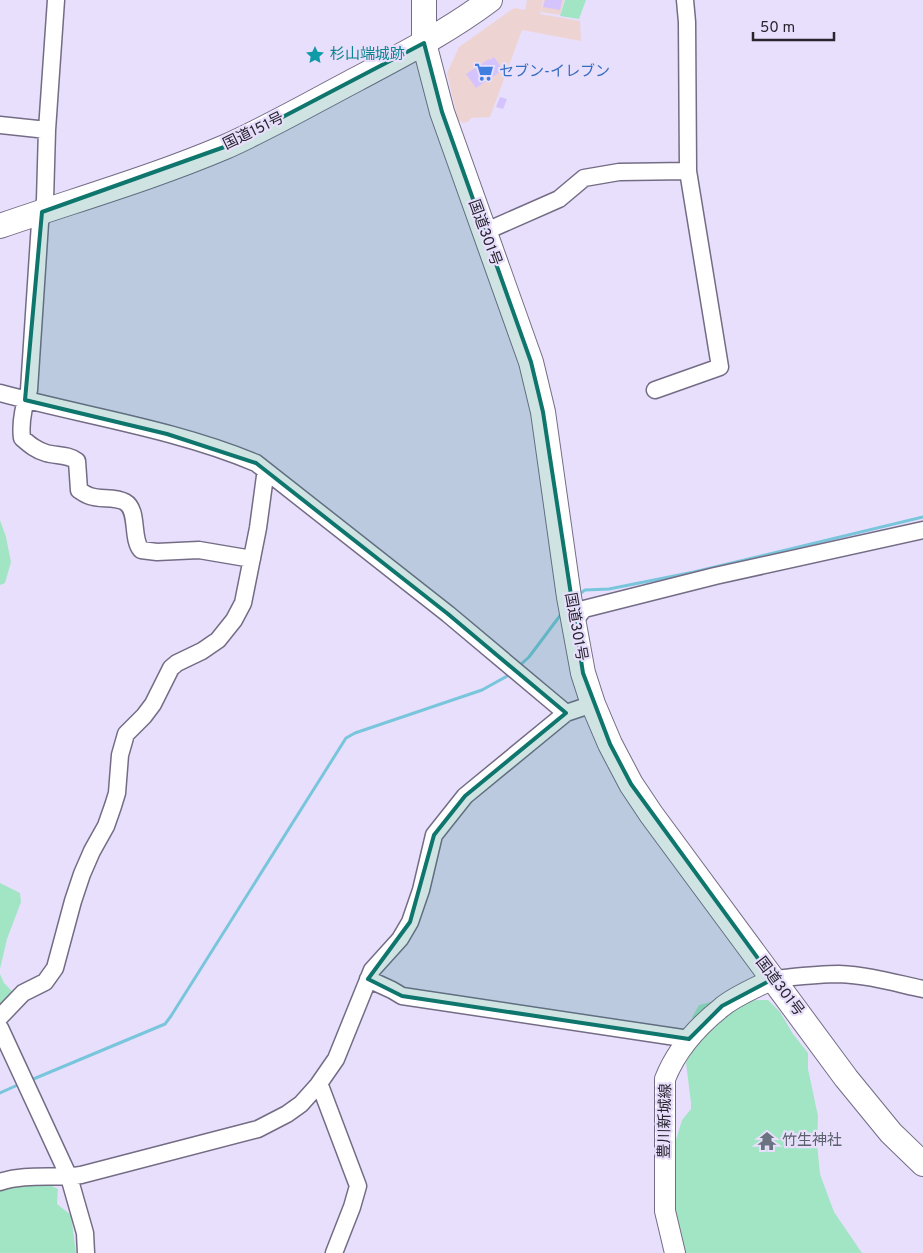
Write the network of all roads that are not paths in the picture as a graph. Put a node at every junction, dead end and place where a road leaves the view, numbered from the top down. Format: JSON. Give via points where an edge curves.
{"nodes":[{"id":1,"x":56,"y":0,"type":"edge"},
{"id":2,"x":424,"y":0,"type":"edge"},
{"id":3,"x":490,"y":0,"type":"edge"},
{"id":4,"x":685,"y":0,"type":"edge"},
{"id":5,"x":424,"y":43,"type":"junction"},
{"id":6,"x":0,"y":125,"type":"edge"},
{"id":7,"x":47,"y":130,"type":"junction"},
{"id":8,"x":688,"y":171,"type":"junction"},
{"id":9,"x":42,"y":212,"type":"junction"},
{"id":10,"x":0,"y":226,"type":"edge"},
{"id":11,"x":484,"y":232,"type":"junction"},
{"id":12,"x":655,"y":390,"type":"dead end"},
{"id":13,"x":0,"y":393,"type":"edge"},
{"id":14,"x":25,"y":400,"type":"junction"},
{"id":15,"x":267,"y":473,"type":"junction"},
{"id":16,"x":923,"y":530,"type":"edge"},
{"id":17,"x":252,"y":559,"type":"junction"},
{"id":18,"x":571,"y":610,"type":"junction"},
{"id":19,"x":593,"y":704,"type":"junction"},
{"id":20,"x":566,"y":714,"type":"junction"},
{"id":21,"x":368,"y":979,"type":"junction"},
{"id":22,"x":773,"y":979,"type":"junction"},
{"id":23,"x":923,"y":990,"type":"edge"},
{"id":24,"x":0,"y":1017,"type":"edge"},
{"id":25,"x":0,"y":1028,"type":"edge"},
{"id":26,"x":689,"y":1039,"type":"junction"},
{"id":27,"x":318,"y":1085,"type":"junction"},
{"id":28,"x":923,"y":1164,"type":"edge"},
{"id":29,"x":69,"y":1177,"type":"junction"},
{"id":30,"x":0,"y":1182,"type":"edge"},
{"id":31,"x":86,"y":1253,"type":"edge"},
{"id":32,"x":334,"y":1253,"type":"edge"},
{"id":33,"x":675,"y":1253,"type":"edge"}],
"edges":[{"from":1,"to":7,"type":"street"},
{"from":2,"to":5,"type":"highway","name":"国道301号"},
{"from":3,"to":5,"type":"highway","name":"国道151号"},
{"from":4,"to":8,"type":"street"},
{"from":5,"to":9,"type":"highway","name":"国道151号","via":[[227,146],[140,180]]},
{"from":5,"to":11,"type":"highway","name":"国道301号","via":[[442,112]]},
{"from":6,"to":7,"type":"street"},
{"from":7,"to":9,"type":"street"},
{"from":8,"to":11,"type":"street","via":[[619,172],[584,178],[559,199]]},
{"from":8,"to":12,"type":"street","via":[[720,367]]},
{"from":9,"to":10,"type":"highway","name":"国道151号"},
{"from":9,"to":14,"type":"street","via":[[29,390]]},
{"from":11,"to":18,"type":"highway","name":"国道301号","via":[[530,362],[543,412]]},
{"from":13,"to":14,"type":"street"},
{"from":14,"to":15,"type":"street","via":[[226,451],[256,463]]},
{"from":14,"to":17,"type":"street","via":[[22,438],[46,453],[72,457],[76,461],[79,490],[89,496],[124,500],[130,505],[137,545],[141,550],[199,550]]},
{"from":15,"to":17,"type":"street"},
{"from":15,"to":20,"type":"street","via":[[448,614]]},
{"from":16,"to":18,"type":"street"},
{"from":17,"to":24,"type":"street","via":[[243,603],[226,632],[202,651],[171,668],[153,704],[126,734],[113,806],[82,874],[55,968],[45,982],[23,993]]},
{"from":18,"to":19,"type":"highway","name":"国道301号","via":[[583,673]]},
{"from":19,"to":20,"type":"street"},
{"from":19,"to":22,"type":"highway","name":"国道301号","via":[[630,784]]},
{"from":20,"to":21,"type":"street","via":[[465,796],[434,834],[410,922]]},
{"from":21,"to":26,"type":"street","via":[[402,996]]},
{"from":21,"to":27,"type":"street","via":[[336,1059]]},
{"from":22,"to":23,"type":"street","via":[[838,974],[881,979]]},
{"from":22,"to":26,"type":"main road","name":"豊川新城線","via":[[722,1006]]},
{"from":22,"to":28,"type":"highway","name":"国道301号","via":[[846,1078],[891,1133]]},
{"from":25,"to":29,"type":"street"},
{"from":26,"to":33,"type":"main road","name":"豊川新城線","via":[[665,1079],[665,1211]]},
{"from":27,"to":29,"type":"street","via":[[301,1104],[258,1129]]},
{"from":27,"to":32,"type":"street","via":[[358,1186]]},
{"from":29,"to":30,"type":"street","via":[[32,1176]]},
{"from":29,"to":31,"type":"street","via":[[85,1233]]}]}
